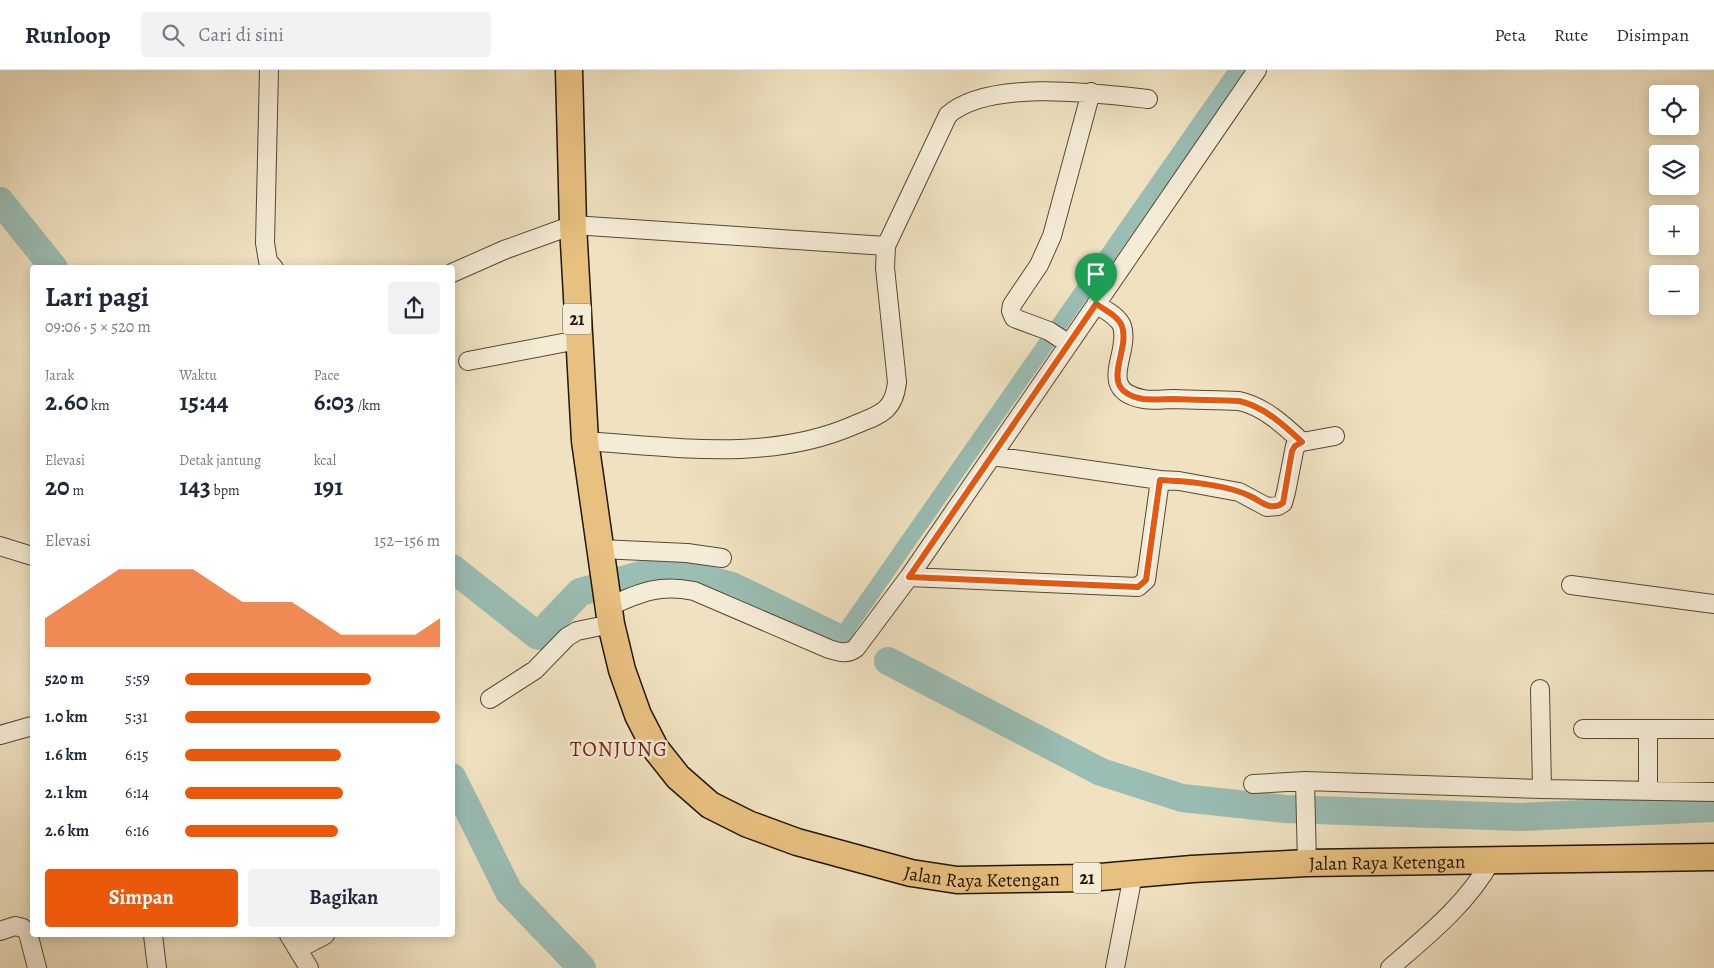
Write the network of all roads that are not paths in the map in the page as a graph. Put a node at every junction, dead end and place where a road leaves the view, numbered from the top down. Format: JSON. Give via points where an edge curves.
{"nodes":[{"id":1,"x":269,"y":70,"type":"edge"},
{"id":2,"x":569,"y":70,"type":"edge"},
{"id":3,"x":1257,"y":70,"type":"edge"},
{"id":4,"x":1091,"y":92,"type":"junction"},
{"id":5,"x":1148,"y":99,"type":"dead end"},
{"id":6,"x":573,"y":225,"type":"junction"},
{"id":7,"x":886,"y":246,"type":"junction"},
{"id":8,"x":272,"y":265,"type":"edge"},
{"id":9,"x":455,"y":272,"type":"edge"},
{"id":10,"x":1096,"y":304,"type":"junction"},
{"id":11,"x":1060,"y":338,"type":"junction"},
{"id":12,"x":578,"y":340,"type":"junction"},
{"id":13,"x":468,"y":361,"type":"dead end"},
{"id":14,"x":1335,"y":436,"type":"dead end"},
{"id":15,"x":584,"y":441,"type":"junction"},
{"id":16,"x":1302,"y":442,"type":"junction"},
{"id":17,"x":992,"y":456,"type":"junction"},
{"id":18,"x":1160,"y":480,"type":"junction"},
{"id":19,"x":0,"y":546,"type":"edge"},
{"id":20,"x":30,"y":555,"type":"edge"},
{"id":21,"x":601,"y":558,"type":"junction"},
{"id":22,"x":722,"y":558,"type":"dead end"},
{"id":23,"x":909,"y":577,"type":"junction"},
{"id":24,"x":1571,"y":585,"type":"dead end"},
{"id":25,"x":1714,"y":604,"type":"edge"},
{"id":26,"x":610,"y":609,"type":"junction"},
{"id":27,"x":1540,"y":689,"type":"dead end"},
{"id":28,"x":490,"y":698,"type":"dead end"},
{"id":29,"x":30,"y":727,"type":"edge"},
{"id":30,"x":1714,"y":728,"type":"edge"},
{"id":31,"x":1648,"y":729,"type":"junction"},
{"id":32,"x":1583,"y":730,"type":"dead end"},
{"id":33,"x":0,"y":735,"type":"edge"},
{"id":34,"x":1253,"y":784,"type":"dead end"},
{"id":35,"x":1542,"y":789,"type":"junction"},
{"id":36,"x":1305,"y":790,"type":"junction"},
{"id":37,"x":1648,"y":791,"type":"junction"},
{"id":38,"x":1714,"y":792,"type":"edge"},
{"id":39,"x":1714,"y":857,"type":"edge"},
{"id":40,"x":1491,"y":861,"type":"junction"},
{"id":41,"x":1307,"y":863,"type":"junction"},
{"id":42,"x":1133,"y":875,"type":"junction"},
{"id":43,"x":0,"y":932,"type":"edge"},
{"id":44,"x":153,"y":937,"type":"edge"},
{"id":45,"x":308,"y":940,"type":"edge"},
{"id":46,"x":37,"y":968,"type":"edge"},
{"id":47,"x":157,"y":968,"type":"edge"},
{"id":48,"x":309,"y":968,"type":"edge"},
{"id":49,"x":1115,"y":968,"type":"edge"},
{"id":50,"x":1390,"y":968,"type":"edge"}],
"edges":[{"from":1,"to":8,"type":"street","via":[[264,243]]},
{"from":2,"to":6,"type":"highway","number":"21"},
{"from":3,"to":10,"type":"street"},
{"from":4,"to":5,"type":"street"},
{"from":4,"to":7,"type":"street","via":[[1000,94],[959,105],[948,115]]},
{"from":4,"to":11,"type":"street","via":[[1052,236],[1039,265],[1011,311],[1014,318]]},
{"from":6,"to":7,"type":"street"},
{"from":6,"to":9,"type":"street"},
{"from":6,"to":12,"type":"highway","number":"21"},
{"from":7,"to":15,"type":"street","via":[[885,268],[897,382],[896,396],[884,412],[830,436],[774,446],[715,449]]},
{"from":10,"to":11,"type":"street"},
{"from":10,"to":16,"type":"street","via":[[1119,320],[1123,328],[1117,372],[1119,385],[1126,392],[1143,399],[1251,403],[1285,425]]},
{"from":11,"to":17,"type":"street"},
{"from":12,"to":13,"type":"street"},
{"from":12,"to":15,"type":"highway","number":"21"},
{"from":14,"to":16,"type":"street"},
{"from":15,"to":21,"type":"highway","number":"21"},
{"from":16,"to":18,"type":"street","via":[[1292,451],[1286,492],[1283,503],[1278,506],[1267,507],[1239,492]]},
{"from":17,"to":18,"type":"street"},
{"from":17,"to":23,"type":"street"},
{"from":18,"to":23,"type":"street","via":[[1146,580],[1138,587]]},
{"from":19,"to":20,"type":"street"},
{"from":21,"to":22,"type":"street","via":[[688,552]]},
{"from":21,"to":26,"type":"highway","number":"21"},
{"from":23,"to":26,"type":"street","via":[[858,646],[852,652],[843,653],[694,591],[675,587],[638,593]]},
{"from":24,"to":25,"type":"street"},
{"from":26,"to":28,"type":"street","via":[[567,637],[535,670]]},
{"from":26,"to":42,"type":"highway","name":"Jalan Raya Ketengan","number":"21","via":[[622,670],[655,748],[678,778],[710,804],[734,817],[797,842],[936,878],[982,881]]},
{"from":27,"to":35,"type":"street"},
{"from":29,"to":33,"type":"street"},
{"from":30,"to":31,"type":"street"},
{"from":31,"to":32,"type":"street"},
{"from":31,"to":37,"type":"street"},
{"from":34,"to":36,"type":"street"},
{"from":35,"to":36,"type":"street"},
{"from":35,"to":37,"type":"street"},
{"from":36,"to":41,"type":"street"},
{"from":37,"to":38,"type":"street"},
{"from":39,"to":40,"type":"highway","name":"Jalan Raya Ketengan","number":"21"},
{"from":40,"to":41,"type":"highway","name":"Jalan Raya Ketengan","number":"21"},
{"from":40,"to":50,"type":"street","via":[[1482,878],[1451,915]]},
{"from":41,"to":42,"type":"highway","name":"Jalan Raya Ketengan","number":"21","via":[[1192,868]]},
{"from":42,"to":49,"type":"street"},
{"from":43,"to":46,"type":"street","via":[[15,926],[23,928],[28,933]]},
{"from":44,"to":47,"type":"street"},
{"from":45,"to":48,"type":"street"}]}
